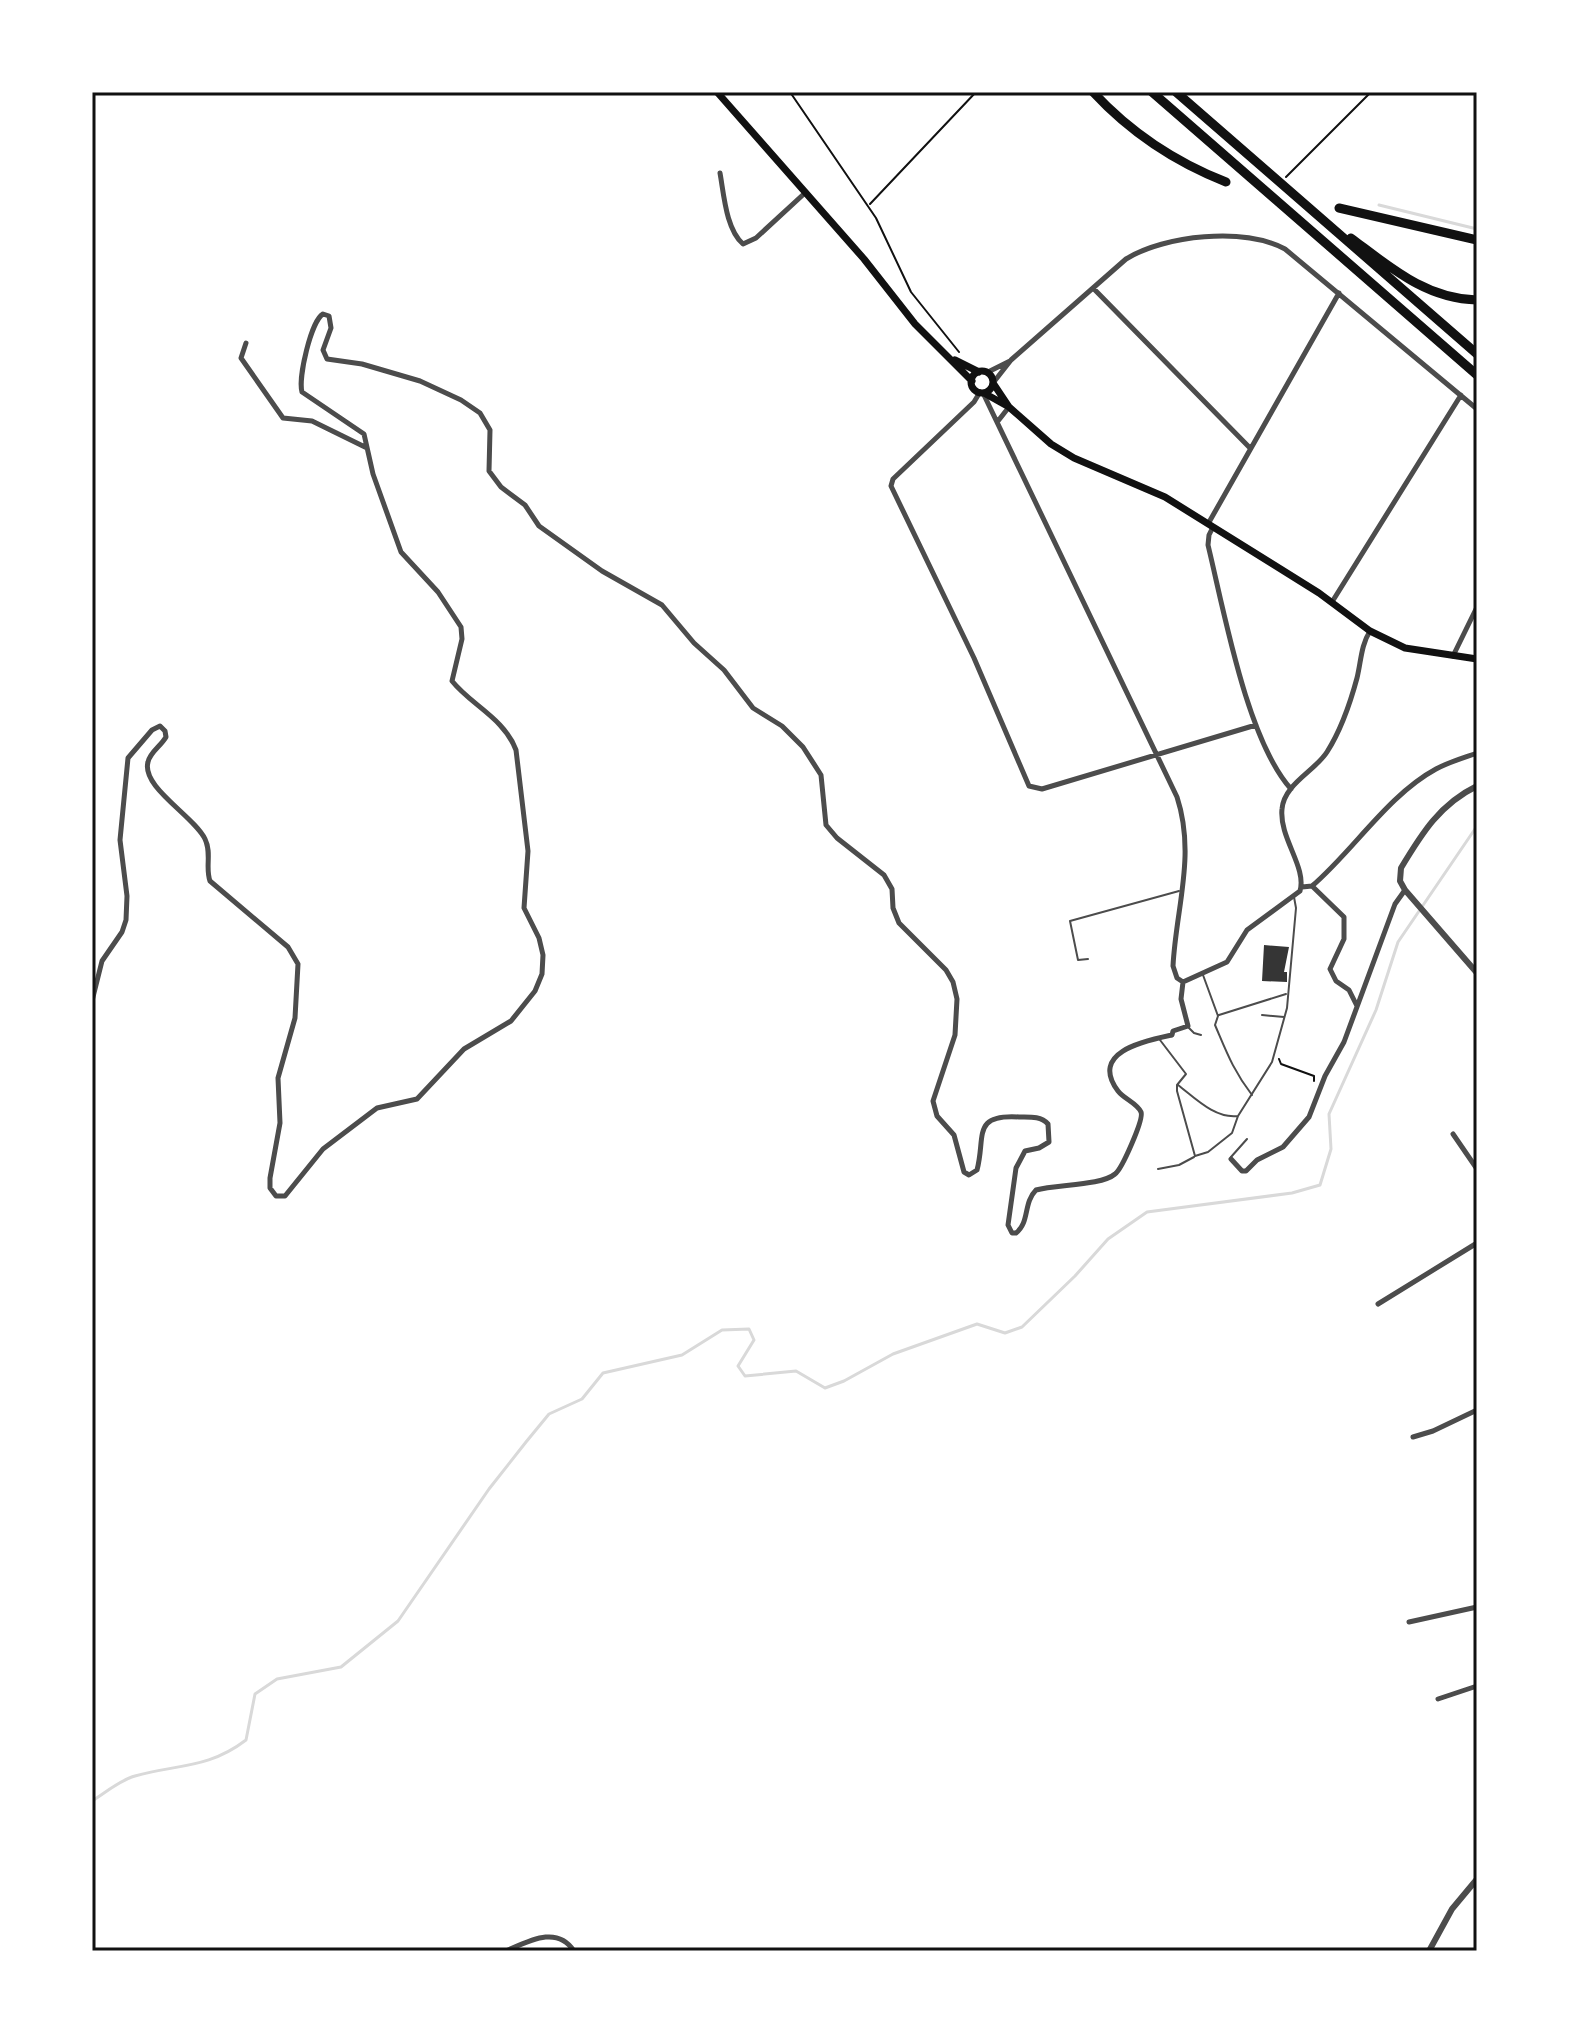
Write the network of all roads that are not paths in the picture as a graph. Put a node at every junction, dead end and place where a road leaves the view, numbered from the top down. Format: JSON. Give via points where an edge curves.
{"nodes":[{"id":1,"x":717,"y":92,"type":"edge"},
{"id":2,"x":1093,"y":92,"type":"edge"},
{"id":3,"x":1152,"y":92,"type":"edge"},
{"id":4,"x":1176,"y":92,"type":"edge"},
{"id":5,"x":720,"y":173,"type":"dead end"},
{"id":6,"x":1226,"y":182,"type":"dead end"},
{"id":7,"x":806,"y":192,"type":"junction"},
{"id":8,"x":1303,"y":203,"type":"junction"},
{"id":9,"x":1339,"y":208,"type":"dead end"},
{"id":10,"x":1477,"y":240,"type":"edge"},
{"id":11,"x":1093,"y":288,"type":"junction"},
{"id":12,"x":1339,"y":293,"type":"junction"},
{"id":13,"x":1477,"y":300,"type":"edge"},
{"id":14,"x":246,"y":343,"type":"dead end"},
{"id":15,"x":1477,"y":354,"type":"edge"},
{"id":16,"x":954,"y":360,"type":"junction"},
{"id":17,"x":1011,"y":360,"type":"junction"},
{"id":18,"x":983,"y":372,"type":"junction"},
{"id":19,"x":1477,"y":375,"type":"edge"},
{"id":20,"x":972,"y":381,"type":"junction"},
{"id":21,"x":993,"y":383,"type":"junction"},
{"id":22,"x":981,"y":392,"type":"junction"},
{"id":23,"x":1461,"y":395,"type":"junction"},
{"id":24,"x":1009,"y":407,"type":"junction"},
{"id":25,"x":1477,"y":409,"type":"edge"},
{"id":26,"x":998,"y":421,"type":"junction"},
{"id":27,"x":368,"y":448,"type":"junction"},
{"id":28,"x":1250,"y":448,"type":"junction"},
{"id":29,"x":1211,"y":526,"type":"junction"},
{"id":30,"x":1332,"y":602,"type":"junction"},
{"id":31,"x":1477,"y":607,"type":"edge"},
{"id":32,"x":1370,"y":631,"type":"junction"},
{"id":33,"x":1453,"y":656,"type":"junction"},
{"id":34,"x":1477,"y":659,"type":"edge"},
{"id":35,"x":1256,"y":725,"type":"junction"},
{"id":36,"x":1477,"y":753,"type":"edge"},
{"id":37,"x":1157,"y":755,"type":"junction"},
{"id":38,"x":1477,"y":786,"type":"edge"},
{"id":39,"x":1291,"y":789,"type":"junction"},
{"id":40,"x":1312,"y":886,"type":"junction"},
{"id":41,"x":1302,"y":887,"type":"junction"},
{"id":42,"x":1184,"y":890,"type":"junction"},
{"id":43,"x":1407,"y":892,"type":"junction"},
{"id":44,"x":1294,"y":896,"type":"junction"},
{"id":45,"x":1088,"y":959,"type":"dead end"},
{"id":46,"x":1476,"y":972,"type":"edge"},
{"id":47,"x":1203,"y":973,"type":"junction"},
{"id":48,"x":1183,"y":982,"type":"junction"},
{"id":49,"x":1287,"y":994,"type":"junction"},
{"id":50,"x":92,"y":1001,"type":"edge"},
{"id":51,"x":1357,"y":1007,"type":"junction"},
{"id":52,"x":1262,"y":1015,"type":"dead end"},
{"id":53,"x":1218,"y":1016,"type":"junction"},
{"id":54,"x":1285,"y":1017,"type":"junction"},
{"id":55,"x":1188,"y":1026,"type":"junction"},
{"id":56,"x":1201,"y":1035,"type":"dead end"},
{"id":57,"x":1159,"y":1038,"type":"junction"},
{"id":58,"x":1177,"y":1085,"type":"junction"},
{"id":59,"x":1253,"y":1096,"type":"junction"},
{"id":60,"x":1238,"y":1116,"type":"junction"},
{"id":61,"x":1453,"y":1134,"type":"dead end"},
{"id":62,"x":1247,"y":1139,"type":"dead end"},
{"id":63,"x":1195,"y":1156,"type":"junction"},
{"id":64,"x":1231,"y":1159,"type":"joint"},
{"id":65,"x":1158,"y":1169,"type":"dead end"},
{"id":66,"x":1477,"y":1169,"type":"edge"},
{"id":67,"x":1477,"y":1194,"type":"edge"},
{"id":68,"x":1477,"y":1211,"type":"edge"},
{"id":69,"x":1477,"y":1243,"type":"edge"},
{"id":70,"x":1378,"y":1304,"type":"dead end"},
{"id":71,"x":1477,"y":1410,"type":"edge"},
{"id":72,"x":1413,"y":1437,"type":"dead end"},
{"id":73,"x":1477,"y":1607,"type":"edge"},
{"id":74,"x":1409,"y":1622,"type":"dead end"},
{"id":75,"x":1477,"y":1686,"type":"edge"},
{"id":76,"x":1438,"y":1699,"type":"dead end"},
{"id":77,"x":1477,"y":1879,"type":"edge"},
{"id":78,"x":506,"y":1951,"type":"edge"},
{"id":79,"x":574,"y":1951,"type":"edge"},
{"id":80,"x":1429,"y":1951,"type":"edge"}],
"edges":[{"from":1,"to":7,"type":"main road"},
{"from":2,"to":6,"type":"highway","via":[[1151,144]]},
{"from":3,"to":19,"type":"highway"},
{"from":4,"to":8,"type":"highway"},
{"from":5,"to":7,"type":"street","via":[[731,223],[743,244]]},
{"from":7,"to":16,"type":"main road","via":[[915,324]]},
{"from":8,"to":13,"type":"highway","via":[[1418,285]]},
{"from":8,"to":15,"type":"highway"},
{"from":9,"to":10,"type":"highway"},
{"from":11,"to":12,"type":"street","via":[[1126,259],[1148,248],[1225,237],[1278,245]]},
{"from":11,"to":17,"type":"street"},
{"from":11,"to":28,"type":"street"},
{"from":12,"to":23,"type":"street"},
{"from":12,"to":28,"type":"street"},
{"from":14,"to":27,"type":"street","via":[[241,358],[279,415],[312,421]]},
{"from":16,"to":18,"type":"main road"},
{"from":16,"to":20,"type":"main road"},
{"from":17,"to":18,"type":"street"},
{"from":17,"to":21,"type":"street"},
{"from":18,"to":20,"type":"main road"},
{"from":18,"to":21,"type":"main road"},
{"from":20,"to":22,"type":"main road"},
{"from":21,"to":22,"type":"main road"},
{"from":21,"to":24,"type":"main road"},
{"from":22,"to":24,"type":"main road"},
{"from":22,"to":26,"type":"street"},
{"from":22,"to":37,"type":"street","via":[[891,486],[1027,783],[1042,789]]},
{"from":23,"to":25,"type":"street"},
{"from":23,"to":30,"type":"street"},
{"from":24,"to":26,"type":"street"},
{"from":24,"to":29,"type":"main road","via":[[1062,451],[1156,492]]},
{"from":26,"to":37,"type":"street"},
{"from":27,"to":50,"type":"street","via":[[401,552],[461,627],[452,681],[492,716],[516,750],[528,851],[524,908],[543,955],[535,991],[511,1021],[464,1049],[422,1095],[377,1108],[323,1149],[290,1192],[276,1196],[270,1178],[280,1123],[278,1078],[295,1018],[298,964],[288,947],[210,881],[205,839],[150,781],[149,759],[166,737],[160,726],[128,758],[120,840],[126,920],[102,961]]},
{"from":27,"to":57,"type":"street","via":[[361,431],[302,392],[315,322],[323,314],[331,323],[323,350],[327,359],[420,381],[480,413],[490,430],[487,462],[501,487],[525,505],[543,530],[662,605],[753,708],[790,732],[821,775],[824,822],[884,875],[899,923],[950,976],[957,999],[955,1035],[933,1106],[954,1135],[964,1172],[977,1170],[981,1133],[990,1120],[1014,1116],[1047,1123],[1049,1142],[1025,1151],[1017,1162],[1008,1225],[1012,1233],[1022,1227],[1036,1190],[1108,1178],[1119,1170],[1142,1115],[1113,1084],[1110,1066],[1116,1054]]},
{"from":28,"to":29,"type":"street"},
{"from":29,"to":30,"type":"main road"},
{"from":29,"to":35,"type":"street","via":[[1208,545]]},
{"from":30,"to":32,"type":"main road"},
{"from":31,"to":33,"type":"street"},
{"from":32,"to":33,"type":"main road","via":[[1405,648]]},
{"from":32,"to":39,"type":"street","via":[[1341,725],[1326,753]]},
{"from":33,"to":34,"type":"main road"},
{"from":35,"to":37,"type":"street"},
{"from":35,"to":39,"type":"street"},
{"from":36,"to":40,"type":"street","via":[[1428,774]]},
{"from":37,"to":42,"type":"street","via":[[1181,813]]},
{"from":38,"to":43,"type":"street","via":[[1434,817],[1401,868],[1400,881]]},
{"from":39,"to":41,"type":"street","via":[[1282,805],[1282,825]]},
{"from":40,"to":41,"type":"street"},
{"from":40,"to":51,"type":"street","via":[[1344,917],[1344,939],[1330,969]]},
{"from":41,"to":44,"type":"street"},
{"from":42,"to":45,"type":"lane","via":[[1070,921],[1078,960]]},
{"from":42,"to":48,"type":"street","via":[[1173,963]]},
{"from":43,"to":46,"type":"street"},
{"from":43,"to":51,"type":"street","via":[[1395,904]]},
{"from":44,"to":47,"type":"street","via":[[1247,930],[1227,962]]},
{"from":44,"to":49,"type":"lane"},
{"from":47,"to":48,"type":"street"},
{"from":47,"to":53,"type":"lane"},
{"from":48,"to":55,"type":"street"},
{"from":49,"to":53,"type":"lane"},
{"from":49,"to":54,"type":"lane"},
{"from":51,"to":64,"type":"street","via":[[1307,1121],[1283,1147],[1243,1172]]},
{"from":52,"to":54,"type":"lane"},
{"from":53,"to":59,"type":"lane","via":[[1215,1025],[1228,1061]]},
{"from":54,"to":59,"type":"lane","via":[[1270,1066]]},
{"from":55,"to":56,"type":"lane"},
{"from":55,"to":57,"type":"street"},
{"from":57,"to":58,"type":"lane","via":[[1185,1072]]},
{"from":58,"to":60,"type":"lane","via":[[1214,1111]]},
{"from":58,"to":63,"type":"lane"},
{"from":59,"to":60,"type":"lane"},
{"from":60,"to":63,"type":"lane","via":[[1232,1133]]},
{"from":61,"to":66,"type":"street"},
{"from":62,"to":64,"type":"lane"},
{"from":63,"to":65,"type":"lane"},
{"from":67,"to":68,"type":"street"},
{"from":69,"to":70,"type":"street"},
{"from":71,"to":72,"type":"street"},
{"from":73,"to":74,"type":"street"},
{"from":75,"to":76,"type":"street"},
{"from":77,"to":80,"type":"street","via":[[1452,1909]]},
{"from":78,"to":79,"type":"street","via":[[549,1936]]}]}
